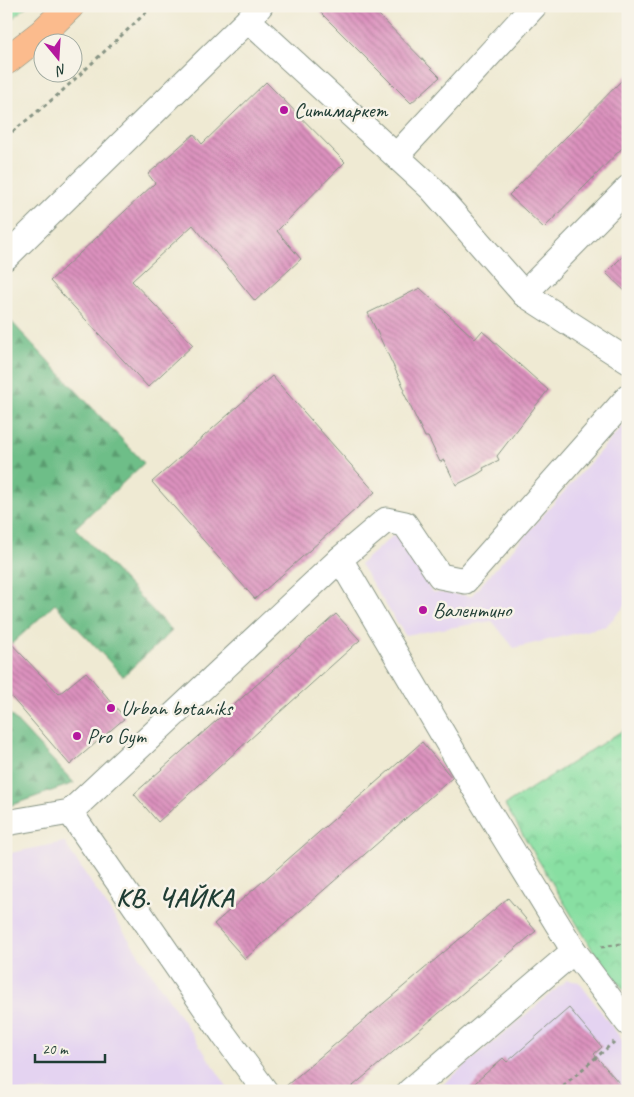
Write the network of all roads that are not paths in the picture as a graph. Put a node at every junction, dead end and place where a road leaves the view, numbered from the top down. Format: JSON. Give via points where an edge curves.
{"nodes":[{"id":1,"x":70,"y":6,"type":"edge"},
{"id":2,"x":534,"y":6,"type":"edge"},
{"id":3,"x":254,"y":13,"type":"edge"},
{"id":4,"x":6,"y":61,"type":"edge"},
{"id":5,"x":397,"y":155,"type":"junction"},
{"id":6,"x":624,"y":198,"type":"edge"},
{"id":7,"x":6,"y":257,"type":"edge"},
{"id":8,"x":524,"y":294,"type":"junction"},
{"id":9,"x":628,"y":361,"type":"edge"},
{"id":10,"x":628,"y":397,"type":"edge"},
{"id":11,"x":340,"y":559,"type":"junction"},
{"id":12,"x":70,"y":812,"type":"junction"},
{"id":13,"x":6,"y":823,"type":"edge"},
{"id":14,"x":574,"y":951,"type":"junction"},
{"id":15,"x":624,"y":1030,"type":"edge"},
{"id":16,"x":265,"y":1091,"type":"edge"},
{"id":17,"x":410,"y":1091,"type":"edge"}],
"edges":[{"from":1,"to":4,"type":"main road"},
{"from":2,"to":5,"type":"street"},
{"from":3,"to":5,"type":"street"},
{"from":3,"to":7,"type":"street"},
{"from":5,"to":8,"type":"street","via":[[432,189]]},
{"from":6,"to":8,"type":"street"},
{"from":8,"to":9,"type":"street"},
{"from":10,"to":11,"type":"street","via":[[465,581],[440,576],[405,524],[386,520]]},
{"from":11,"to":12,"type":"street"},
{"from":11,"to":14,"type":"street"},
{"from":12,"to":13,"type":"street"},
{"from":12,"to":16,"type":"street"},
{"from":14,"to":15,"type":"street"},
{"from":14,"to":17,"type":"street"}]}
